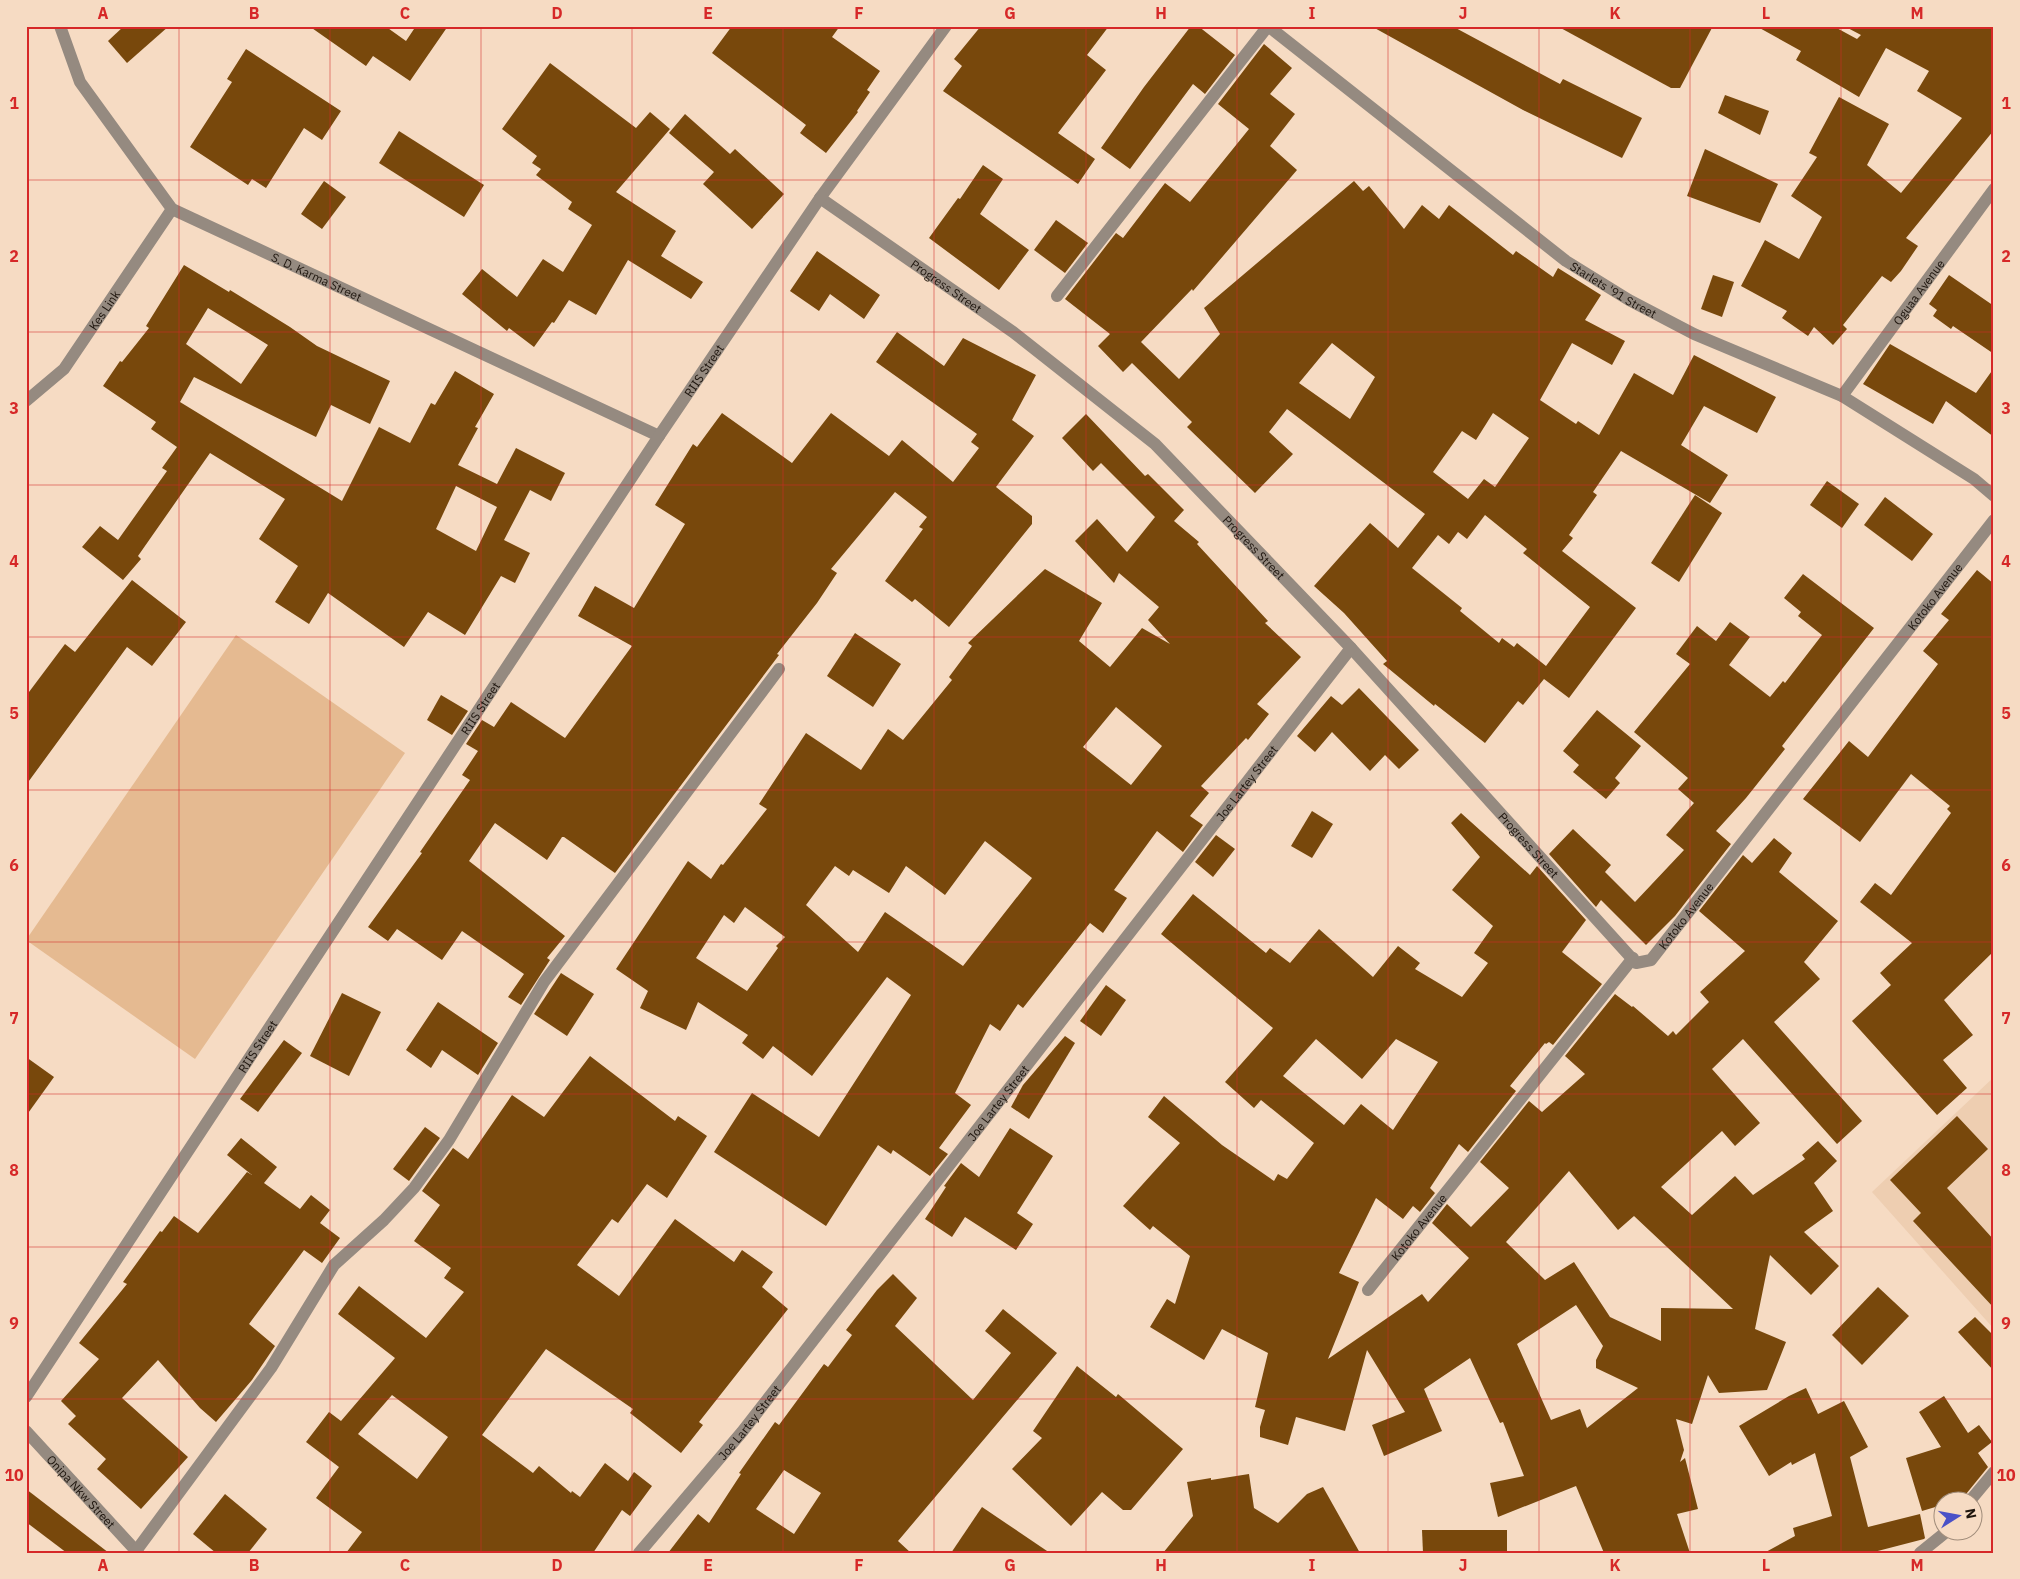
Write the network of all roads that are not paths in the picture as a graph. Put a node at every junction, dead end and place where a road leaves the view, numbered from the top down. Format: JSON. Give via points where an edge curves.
{"nodes":[{"id":1,"x":60,"y":26,"type":"edge"},
{"id":2,"x":946,"y":26,"type":"edge"},
{"id":3,"x":1268,"y":26,"type":"edge"},
{"id":4,"x":1994,"y":189,"type":"edge"},
{"id":5,"x":820,"y":198,"type":"junction"},
{"id":6,"x":172,"y":209,"type":"junction"},
{"id":7,"x":1057,"y":296,"type":"dead end"},
{"id":8,"x":1842,"y":396,"type":"junction"},
{"id":9,"x":26,"y":401,"type":"edge"},
{"id":10,"x":659,"y":436,"type":"junction"},
{"id":11,"x":1994,"y":496,"type":"edge"},
{"id":12,"x":1994,"y":520,"type":"edge"},
{"id":13,"x":1350,"y":648,"type":"junction"},
{"id":14,"x":779,"y":669,"type":"dead end"},
{"id":15,"x":1633,"y":958,"type":"junction"},
{"id":16,"x":1368,"y":1290,"type":"dead end"},
{"id":17,"x":26,"y":1397,"type":"edge"},
{"id":18,"x":26,"y":1431,"type":"edge"},
{"id":19,"x":1994,"y":1472,"type":"edge"},
{"id":20,"x":1977,"y":1492,"type":"edge"},
{"id":21,"x":1934,"y":1542,"type":"edge"},
{"id":22,"x":137,"y":1552,"type":"edge"},
{"id":23,"x":639,"y":1553,"type":"edge"},
{"id":24,"x":1920,"y":1553,"type":"edge"}],
"edges":[{"from":1,"to":6,"type":"street","name":"S. D. Karma Street","via":[[80,82]]},
{"from":2,"to":5,"type":"street","name":"RIIS Street"},
{"from":3,"to":7,"type":"street"},
{"from":3,"to":8,"type":"street","name":"Starlets '91 Street","via":[[1566,261],[1629,300],[1694,334]]},
{"from":4,"to":8,"type":"street","name":"Oguaa Avenue"},
{"from":5,"to":10,"type":"street","name":"RIIS Street"},
{"from":5,"to":13,"type":"street","name":"Progress Street","via":[[1013,332],[1155,444]]},
{"from":6,"to":9,"type":"street","name":"Kes Link","via":[[64,369]]},
{"from":6,"to":10,"type":"street","name":"S. D. Karma Street"},
{"from":8,"to":11,"type":"street","name":"Starlets '91 Street"},
{"from":10,"to":17,"type":"street","name":"RIIS Street"},
{"from":12,"to":15,"type":"street","name":"Kotoko Avenue","via":[[1651,960],[1636,963]]},
{"from":13,"to":15,"type":"street","name":"Progress Street"},
{"from":13,"to":23,"type":"street","name":"Joe Lartey Street","via":[[742,1432]]},
{"from":14,"to":22,"type":"street","via":[[544,982],[449,1140],[414,1188],[334,1265],[271,1368]]},
{"from":15,"to":16,"type":"street","name":"Kotoko Avenue"},
{"from":18,"to":22,"type":"street","name":"Onipa Nkw Street"},
{"from":19,"to":20,"type":"street"},
{"from":21,"to":24,"type":"street"}]}
